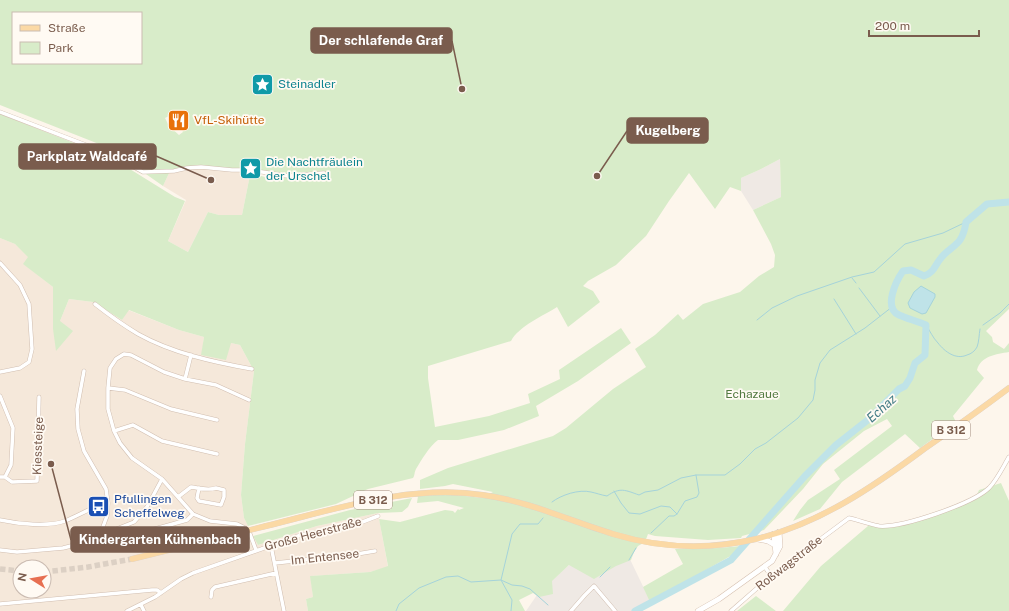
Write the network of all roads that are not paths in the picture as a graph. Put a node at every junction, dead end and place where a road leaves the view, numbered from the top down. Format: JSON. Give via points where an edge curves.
{"nodes":[{"id":1,"x":0,"y":112,"type":"edge"},
{"id":2,"x":324,"y":173,"type":"dead end"},
{"id":3,"x":0,"y":263,"type":"edge"},
{"id":4,"x":95,"y":304,"type":"dead end"},
{"id":5,"x":125,"y":320,"type":"dead end"},
{"id":6,"x":123,"y":325,"type":"junction"},
{"id":7,"x":190,"y":355,"type":"junction"},
{"id":8,"x":252,"y":369,"type":"dead end"},
{"id":9,"x":84,"y":371,"type":"dead end"},
{"id":10,"x":0,"y":372,"type":"edge"},
{"id":11,"x":185,"y":379,"type":"junction"},
{"id":12,"x":108,"y":388,"type":"junction"},
{"id":13,"x":1009,"y":388,"type":"edge"},
{"id":14,"x":0,"y":396,"type":"edge"},
{"id":15,"x":39,"y":397,"type":"dead end"},
{"id":16,"x":249,"y":400,"type":"dead end"},
{"id":17,"x":217,"y":420,"type":"dead end"},
{"id":18,"x":114,"y":431,"type":"junction"},
{"id":19,"x":217,"y":454,"type":"dead end"},
{"id":20,"x":1009,"y":457,"type":"edge"},
{"id":21,"x":0,"y":477,"type":"edge"},
{"id":22,"x":5,"y":477,"type":"junction"},
{"id":23,"x":162,"y":479,"type":"junction"},
{"id":24,"x":199,"y":488,"type":"junction"},
{"id":25,"x":178,"y":497,"type":"junction"},
{"id":26,"x":108,"y":503,"type":"junction"},
{"id":27,"x":193,"y":514,"type":"junction"},
{"id":28,"x":378,"y":516,"type":"dead end"},
{"id":29,"x":0,"y":520,"type":"edge"},
{"id":30,"x":777,"y":533,"type":"junction"},
{"id":31,"x":101,"y":534,"type":"junction"},
{"id":32,"x":137,"y":534,"type":"dead end"},
{"id":33,"x":755,"y":539,"type":"junction"},
{"id":34,"x":775,"y":545,"type":"junction"},
{"id":35,"x":271,"y":546,"type":"junction"},
{"id":36,"x":0,"y":550,"type":"edge"},
{"id":37,"x":256,"y":550,"type":"junction"},
{"id":38,"x":375,"y":551,"type":"dead end"},
{"id":39,"x":776,"y":555,"type":"junction"},
{"id":40,"x":132,"y":559,"type":"tunnel mouth"},
{"id":41,"x":275,"y":563,"type":"junction"},
{"id":42,"x":765,"y":567,"type":"junction"},
{"id":43,"x":276,"y":574,"type":"junction"},
{"id":44,"x":771,"y":576,"type":"junction"},
{"id":45,"x":161,"y":593,"type":"junction"},
{"id":46,"x":210,"y":597,"type":"dead end"},
{"id":47,"x":0,"y":604,"type":"edge"},
{"id":48,"x":141,"y":605,"type":"junction"},
{"id":49,"x":613,"y":609,"type":"edge"},
{"id":50,"x":127,"y":611,"type":"edge"},
{"id":51,"x":144,"y":611,"type":"edge"},
{"id":52,"x":284,"y":611,"type":"edge"},
{"id":53,"x":571,"y":611,"type":"edge"},
{"id":54,"x":698,"y":611,"type":"edge"},
{"id":55,"x":731,"y":611,"type":"edge"}],
"edges":[{"from":1,"to":2,"type":"street","via":[[112,155],[143,172],[201,167],[252,170],[288,176]]},
{"from":3,"to":10,"type":"street","via":[[20,285],[29,304],[32,349],[29,362],[25,365]]},
{"from":4,"to":6,"type":"street"},
{"from":5,"to":6,"type":"street"},
{"from":6,"to":7,"type":"street","via":[[163,346]]},
{"from":7,"to":8,"type":"street"},
{"from":7,"to":11,"type":"street"},
{"from":9,"to":26,"type":"street","via":[[77,409],[78,429],[84,451],[106,490]]},
{"from":11,"to":12,"type":"street","via":[[124,354],[116,359],[110,368]]},
{"from":11,"to":16,"type":"street","via":[[216,385]]},
{"from":12,"to":17,"type":"street","via":[[126,390],[171,409]]},
{"from":12,"to":18,"type":"street","via":[[108,409]]},
{"from":13,"to":30,"type":"main road","number":"B 312","via":[[893,472],[835,508]]},
{"from":14,"to":22,"type":"street","via":[[13,428],[11,465]]},
{"from":15,"to":22,"type":"street","name":"Kiessteige","via":[[38,481],[12,482]]},
{"from":18,"to":19,"type":"street","via":[[133,425],[162,441]]},
{"from":18,"to":23,"type":"street","via":[[132,458]]},
{"from":20,"to":44,"type":"street","name":"Roßwagstraße","via":[[994,481],[984,492],[972,499],[925,518],[902,524],[879,526],[849,518]]},
{"from":21,"to":22,"type":"street","name":"Kiessteige"},
{"from":23,"to":25,"type":"street"},
{"from":23,"to":31,"type":"street","via":[[147,508],[134,522]]},
{"from":24,"to":24,"type":"street","via":[[224,490],[221,505],[198,501]]},
{"from":24,"to":25,"type":"street","via":[[191,487]]},
{"from":25,"to":27,"type":"street"},
{"from":26,"to":29,"type":"street","via":[[48,525]]},
{"from":26,"to":31,"type":"street"},
{"from":27,"to":32,"type":"street","via":[[188,520]]},
{"from":27,"to":37,"type":"street","via":[[210,521],[242,526],[250,534]]},
{"from":28,"to":35,"type":"street","name":"Große Heerstraße","via":[[347,528],[301,535]]},
{"from":30,"to":33,"type":"main road","number":"B 312"},
{"from":30,"to":34,"type":"main road"},
{"from":30,"to":39,"type":"main road","via":[[780,546]]},
{"from":31,"to":36,"type":"street","via":[[63,548],[17,552]]},
{"from":33,"to":34,"type":"main road"},
{"from":33,"to":40,"type":"main road","number":"B 312","bridge":true,"via":[[688,546],[650,542],[612,533],[513,501],[483,495],[439,492],[405,495],[358,504]]},
{"from":34,"to":39,"type":"main road"},
{"from":35,"to":37,"type":"street","name":"Große Heerstraße"},
{"from":35,"to":41,"type":"street"},
{"from":37,"to":45,"type":"street","name":"Große Heerstraße","via":[[190,574]]},
{"from":38,"to":41,"type":"street","name":"Im Entensee"},
{"from":39,"to":42,"type":"main road"},
{"from":41,"to":43,"type":"street"},
{"from":42,"to":44,"type":"street"},
{"from":42,"to":54,"type":"main road"},
{"from":43,"to":46,"type":"street","name":"Im Entensee","via":[[215,587]]},
{"from":43,"to":52,"type":"street"},
{"from":44,"to":55,"type":"street","name":"Roßwagstraße"},
{"from":45,"to":47,"type":"street","via":[[152,590]]},
{"from":45,"to":48,"type":"street","name":"Große Heerstraße"},
{"from":48,"to":50,"type":"street","name":"Große Heerstraße"},
{"from":48,"to":51,"type":"street"},
{"from":49,"to":53,"type":"street","via":[[594,586]]}]}
